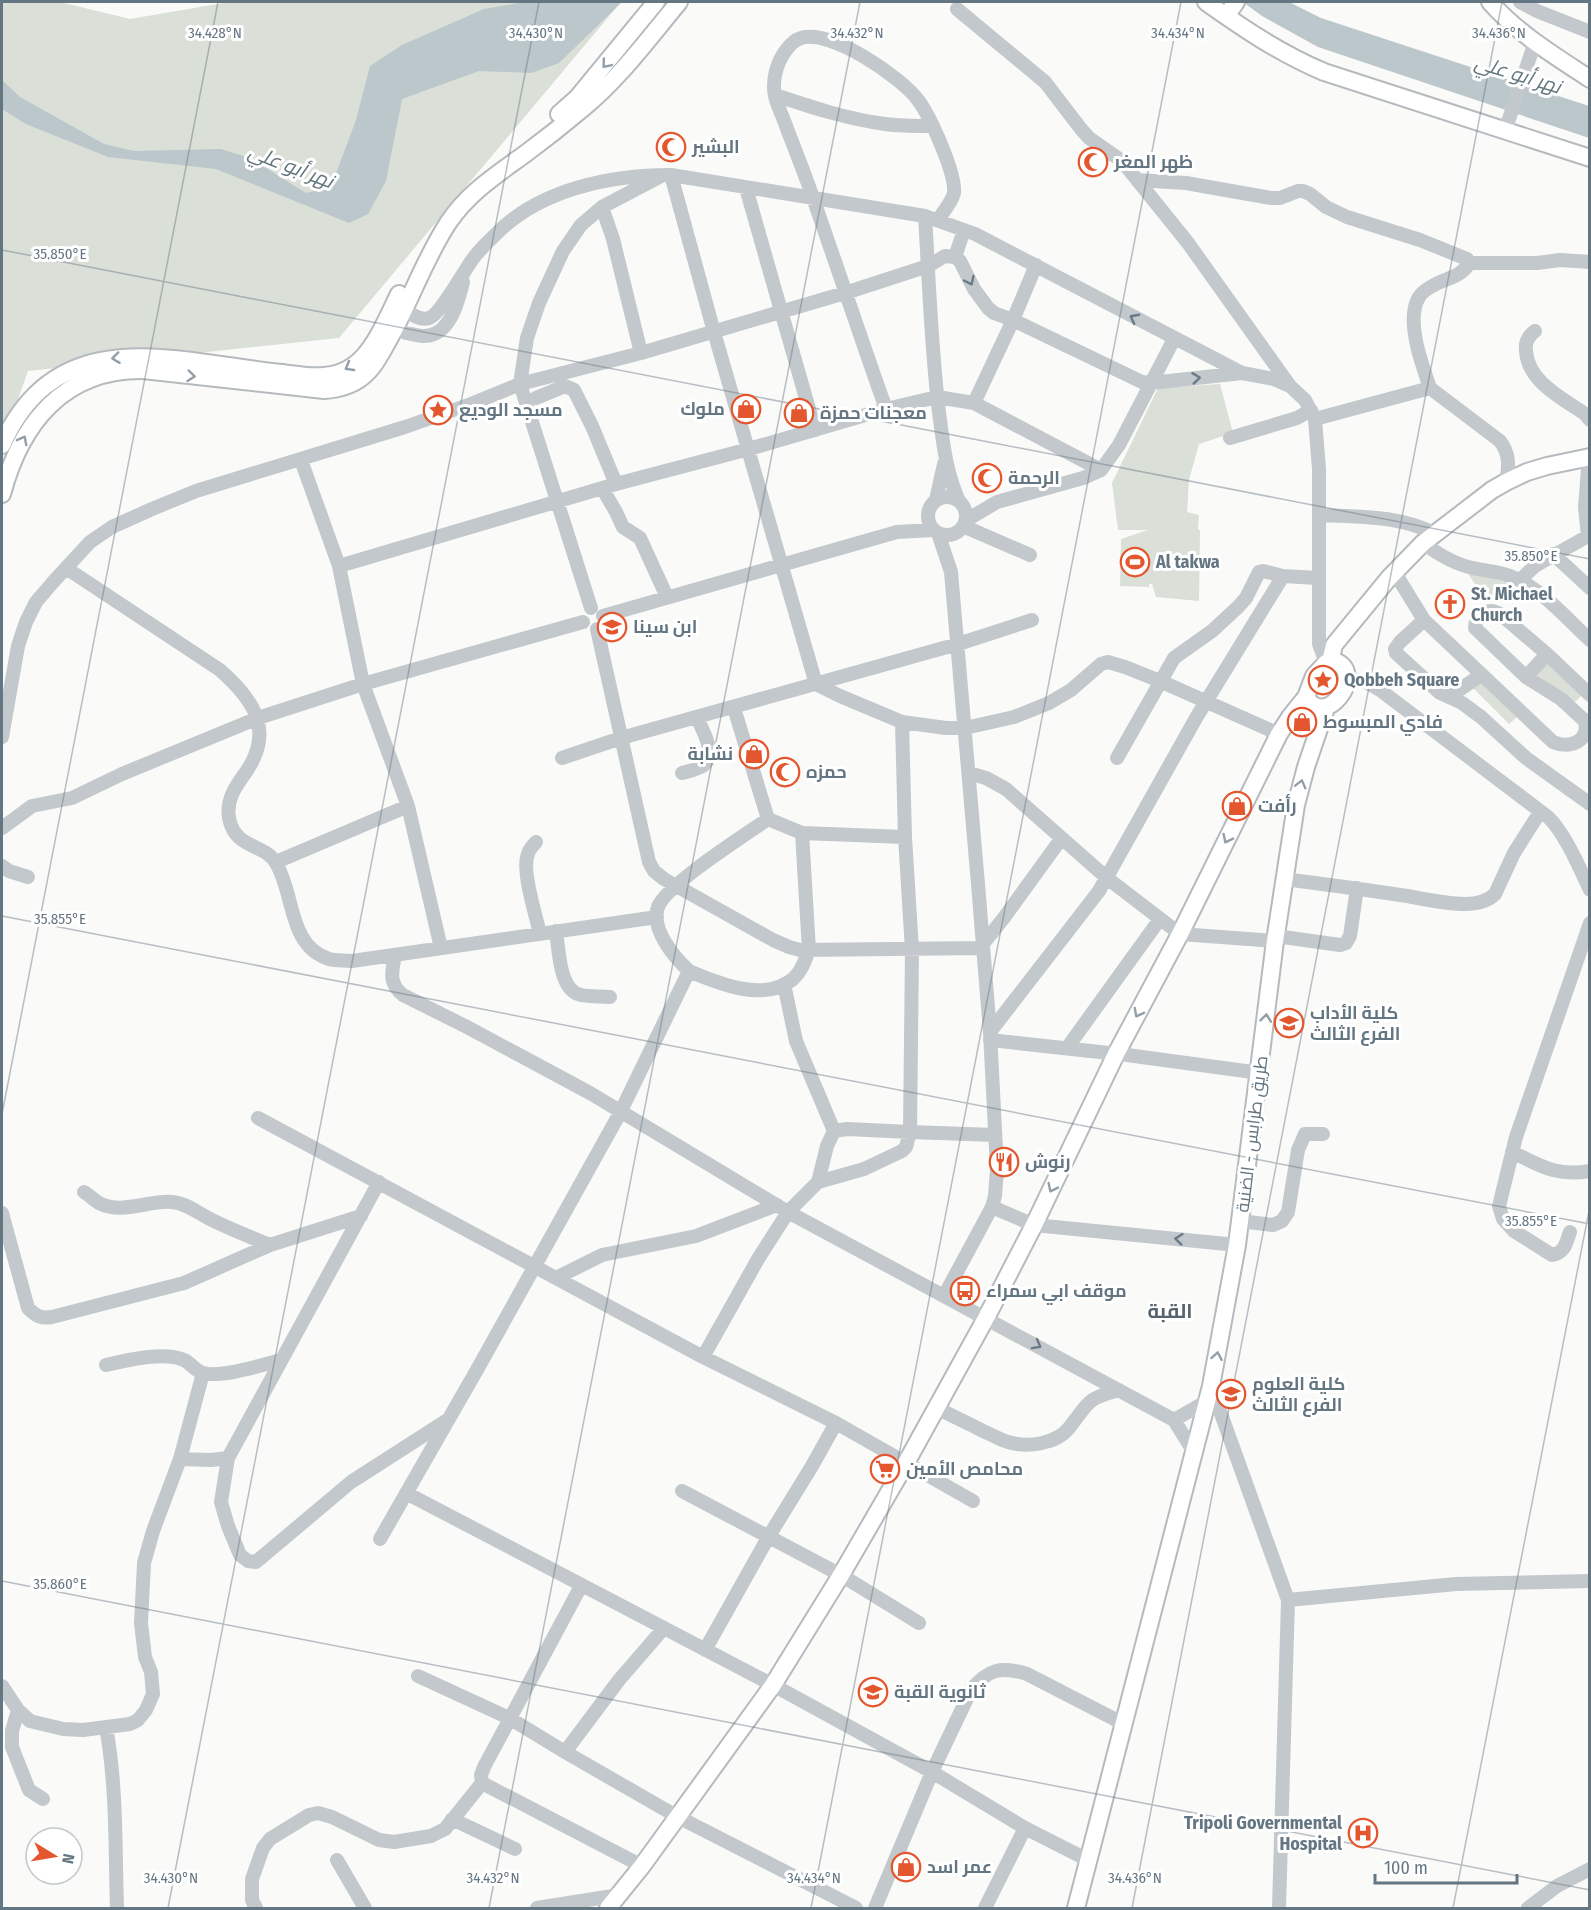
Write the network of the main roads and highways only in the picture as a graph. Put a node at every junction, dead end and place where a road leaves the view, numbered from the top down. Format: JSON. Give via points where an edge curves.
{"nodes":[{"id":1,"x":656,"y":2,"type":"edge"},
{"id":2,"x":668,"y":2,"type":"edge"},
{"id":3,"x":679,"y":2,"type":"edge"},
{"id":4,"x":1206,"y":2,"type":"edge"},
{"id":5,"x":1490,"y":2,"type":"edge"},
{"id":6,"x":1229,"y":4,"type":"edge"},
{"id":7,"x":620,"y":72,"type":"junction"},
{"id":8,"x":1590,"y":79,"type":"edge"},
{"id":9,"x":1508,"y":122,"type":"junction"},
{"id":10,"x":1590,"y":147,"type":"edge"},
{"id":11,"x":1590,"y":158,"type":"edge"},
{"id":12,"x":2,"y":445,"type":"edge"},
{"id":13,"x":1589,"y":457,"type":"edge"},
{"id":14,"x":2,"y":494,"type":"edge"},
{"id":15,"x":1328,"y":663,"type":"junction"},
{"id":16,"x":1306,"y":697,"type":"junction"},
{"id":17,"x":1326,"y":708,"type":"junction"},
{"id":18,"x":608,"y":1908,"type":"edge"},
{"id":19,"x":1076,"y":1908,"type":"edge"}],
"edges":[{"from":1,"to":12,"type":"main road","one_way":true,"via":[[577,98],[467,184],[422,245],[388,324],[352,368],[321,376],[156,357],[92,362],[64,373],[24,406]]},
{"from":2,"to":7,"type":"main road"},
{"from":3,"to":7,"type":"main road"},
{"from":4,"to":9,"type":"main road","via":[[1264,42],[1341,78]]},
{"from":5,"to":8,"type":"main road","via":[[1535,42]]},
{"from":6,"to":9,"type":"main road","via":[[1290,45],[1328,62]]},
{"from":14,"to":7,"type":"main road","one_way":true,"via":[[7,473],[27,432],[59,397],[76,384],[95,377],[136,370],[324,390],[352,384],[364,376],[378,359],[430,253],[466,200],[584,108]]},
{"from":9,"to":10,"type":"main road"},
{"from":9,"to":11,"type":"main road"},
{"from":13,"to":15,"type":"main road","via":[[1527,472],[1506,482],[1429,539],[1359,613],[1334,645]]},
{"from":15,"to":16,"type":"main road","via":[[1314,676]]},
{"from":15,"to":17,"type":"main road","via":[[1344,666],[1348,678]]},
{"from":16,"to":17,"type":"main road","via":[[1311,704]]},
{"from":16,"to":18,"type":"main road","one_way":true,"via":[[1279,734],[1034,1225],[906,1463],[773,1685]]},
{"from":19,"to":17,"type":"main road","name":"طريق طرابس - الضنية","one_way":true,"via":[[1209,1393],[1238,1245],[1275,939],[1296,805]]}]}
